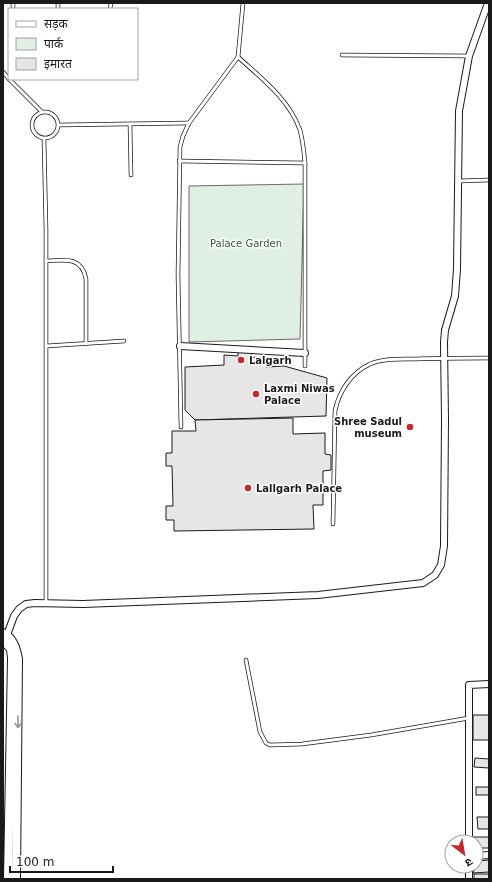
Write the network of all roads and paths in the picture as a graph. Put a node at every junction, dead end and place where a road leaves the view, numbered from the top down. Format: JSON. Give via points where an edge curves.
{"nodes":[{"id":1,"x":242,"y":3,"type":"edge"},
{"id":2,"x":488,"y":3,"type":"edge"},
{"id":3,"x":342,"y":55,"type":"dead end"},
{"id":4,"x":469,"y":56,"type":"junction"},
{"id":5,"x":238,"y":57,"type":"junction"},
{"id":6,"x":10,"y":80,"type":"edge"},
{"id":7,"x":42,"y":112,"type":"junction"},
{"id":8,"x":189,"y":123,"type":"junction"},
{"id":9,"x":130,"y":124,"type":"junction"},
{"id":10,"x":59,"y":125,"type":"junction"},
{"id":11,"x":44,"y":139,"type":"junction"},
{"id":12,"x":179,"y":162,"type":"junction"},
{"id":13,"x":304,"y":163,"type":"junction"},
{"id":14,"x":132,"y":175,"type":"dead end"},
{"id":15,"x":489,"y":180,"type":"edge"},
{"id":16,"x":458,"y":181,"type":"junction"},
{"id":17,"x":46,"y":261,"type":"junction"},
{"id":18,"x":124,"y":342,"type":"dead end"},
{"id":19,"x":86,"y":344,"type":"junction"},
{"id":20,"x":46,"y":346,"type":"junction"},
{"id":21,"x":180,"y":346,"type":"junction"},
{"id":22,"x":305,"y":353,"type":"junction"},
{"id":23,"x":444,"y":358,"type":"junction"},
{"id":24,"x":489,"y":358,"type":"edge"},
{"id":25,"x":305,"y":366,"type":"dead end"},
{"id":26,"x":181,"y":427,"type":"dead end"},
{"id":27,"x":333,"y":524,"type":"dead end"},
{"id":28,"x":46,"y":603,"type":"junction"},
{"id":29,"x":4,"y":636,"type":"edge"},
{"id":30,"x":246,"y":660,"type":"dead end"},
{"id":31,"x":489,"y":684,"type":"edge"},
{"id":32,"x":469,"y":718,"type":"junction"},
{"id":33,"x":10,"y":788,"type":"edge"},
{"id":34,"x":469,"y":834,"type":"edge"},
{"id":35,"x":8,"y":879,"type":"edge"},
{"id":36,"x":16,"y":879,"type":"edge"}],
"edges":[{"from":1,"to":5,"type":"lane"},
{"from":2,"to":4,"type":"street"},
{"from":3,"to":4,"type":"lane"},
{"from":4,"to":16,"type":"street","via":[[458,111]]},
{"from":5,"to":8,"type":"lane"},
{"from":5,"to":13,"type":"lane","via":[[267,83],[291,112],[303,144]]},
{"from":6,"to":7,"type":"lane"},
{"from":7,"to":10,"type":"lane","via":[[54,115]]},
{"from":7,"to":11,"type":"lane","via":[[34,118],[32,127],[36,135]]},
{"from":8,"to":9,"type":"lane"},
{"from":8,"to":12,"type":"lane","via":[[182,136]]},
{"from":9,"to":10,"type":"lane"},
{"from":9,"to":14,"type":"lane"},
{"from":10,"to":11,"type":"lane","via":[[53,136]]},
{"from":11,"to":17,"type":"lane"},
{"from":12,"to":13,"type":"lane"},
{"from":12,"to":21,"type":"lane"},
{"from":13,"to":22,"type":"lane"},
{"from":15,"to":16,"type":"lane"},
{"from":16,"to":23,"type":"street","via":[[455,296],[445,330]]},
{"from":17,"to":19,"type":"lane","via":[[69,260],[82,266],[85,272]]},
{"from":17,"to":20,"type":"lane"},
{"from":18,"to":19,"type":"lane"},
{"from":19,"to":20,"type":"lane"},
{"from":20,"to":28,"type":"lane"},
{"from":21,"to":22,"type":"street"},
{"from":21,"to":26,"type":"lane"},
{"from":22,"to":25,"type":"lane"},
{"from":23,"to":24,"type":"lane"},
{"from":23,"to":27,"type":"lane","via":[[378,362],[364,368],[349,380],[335,411]]},
{"from":23,"to":28,"type":"street","via":[[444,546],[441,565],[435,575],[423,583],[318,595],[90,604]]},
{"from":28,"to":29,"type":"street","via":[[35,602],[19,609]]},
{"from":29,"to":33,"type":"street","via":[[12,641],[18,659]]},
{"from":30,"to":32,"type":"lane","via":[[260,732],[270,745],[302,744],[371,735]]},
{"from":31,"to":32,"type":"street","via":[[469,685]]},
{"from":32,"to":34,"type":"street"},
{"from":33,"to":35,"type":"street"},
{"from":33,"to":36,"type":"street"}]}
